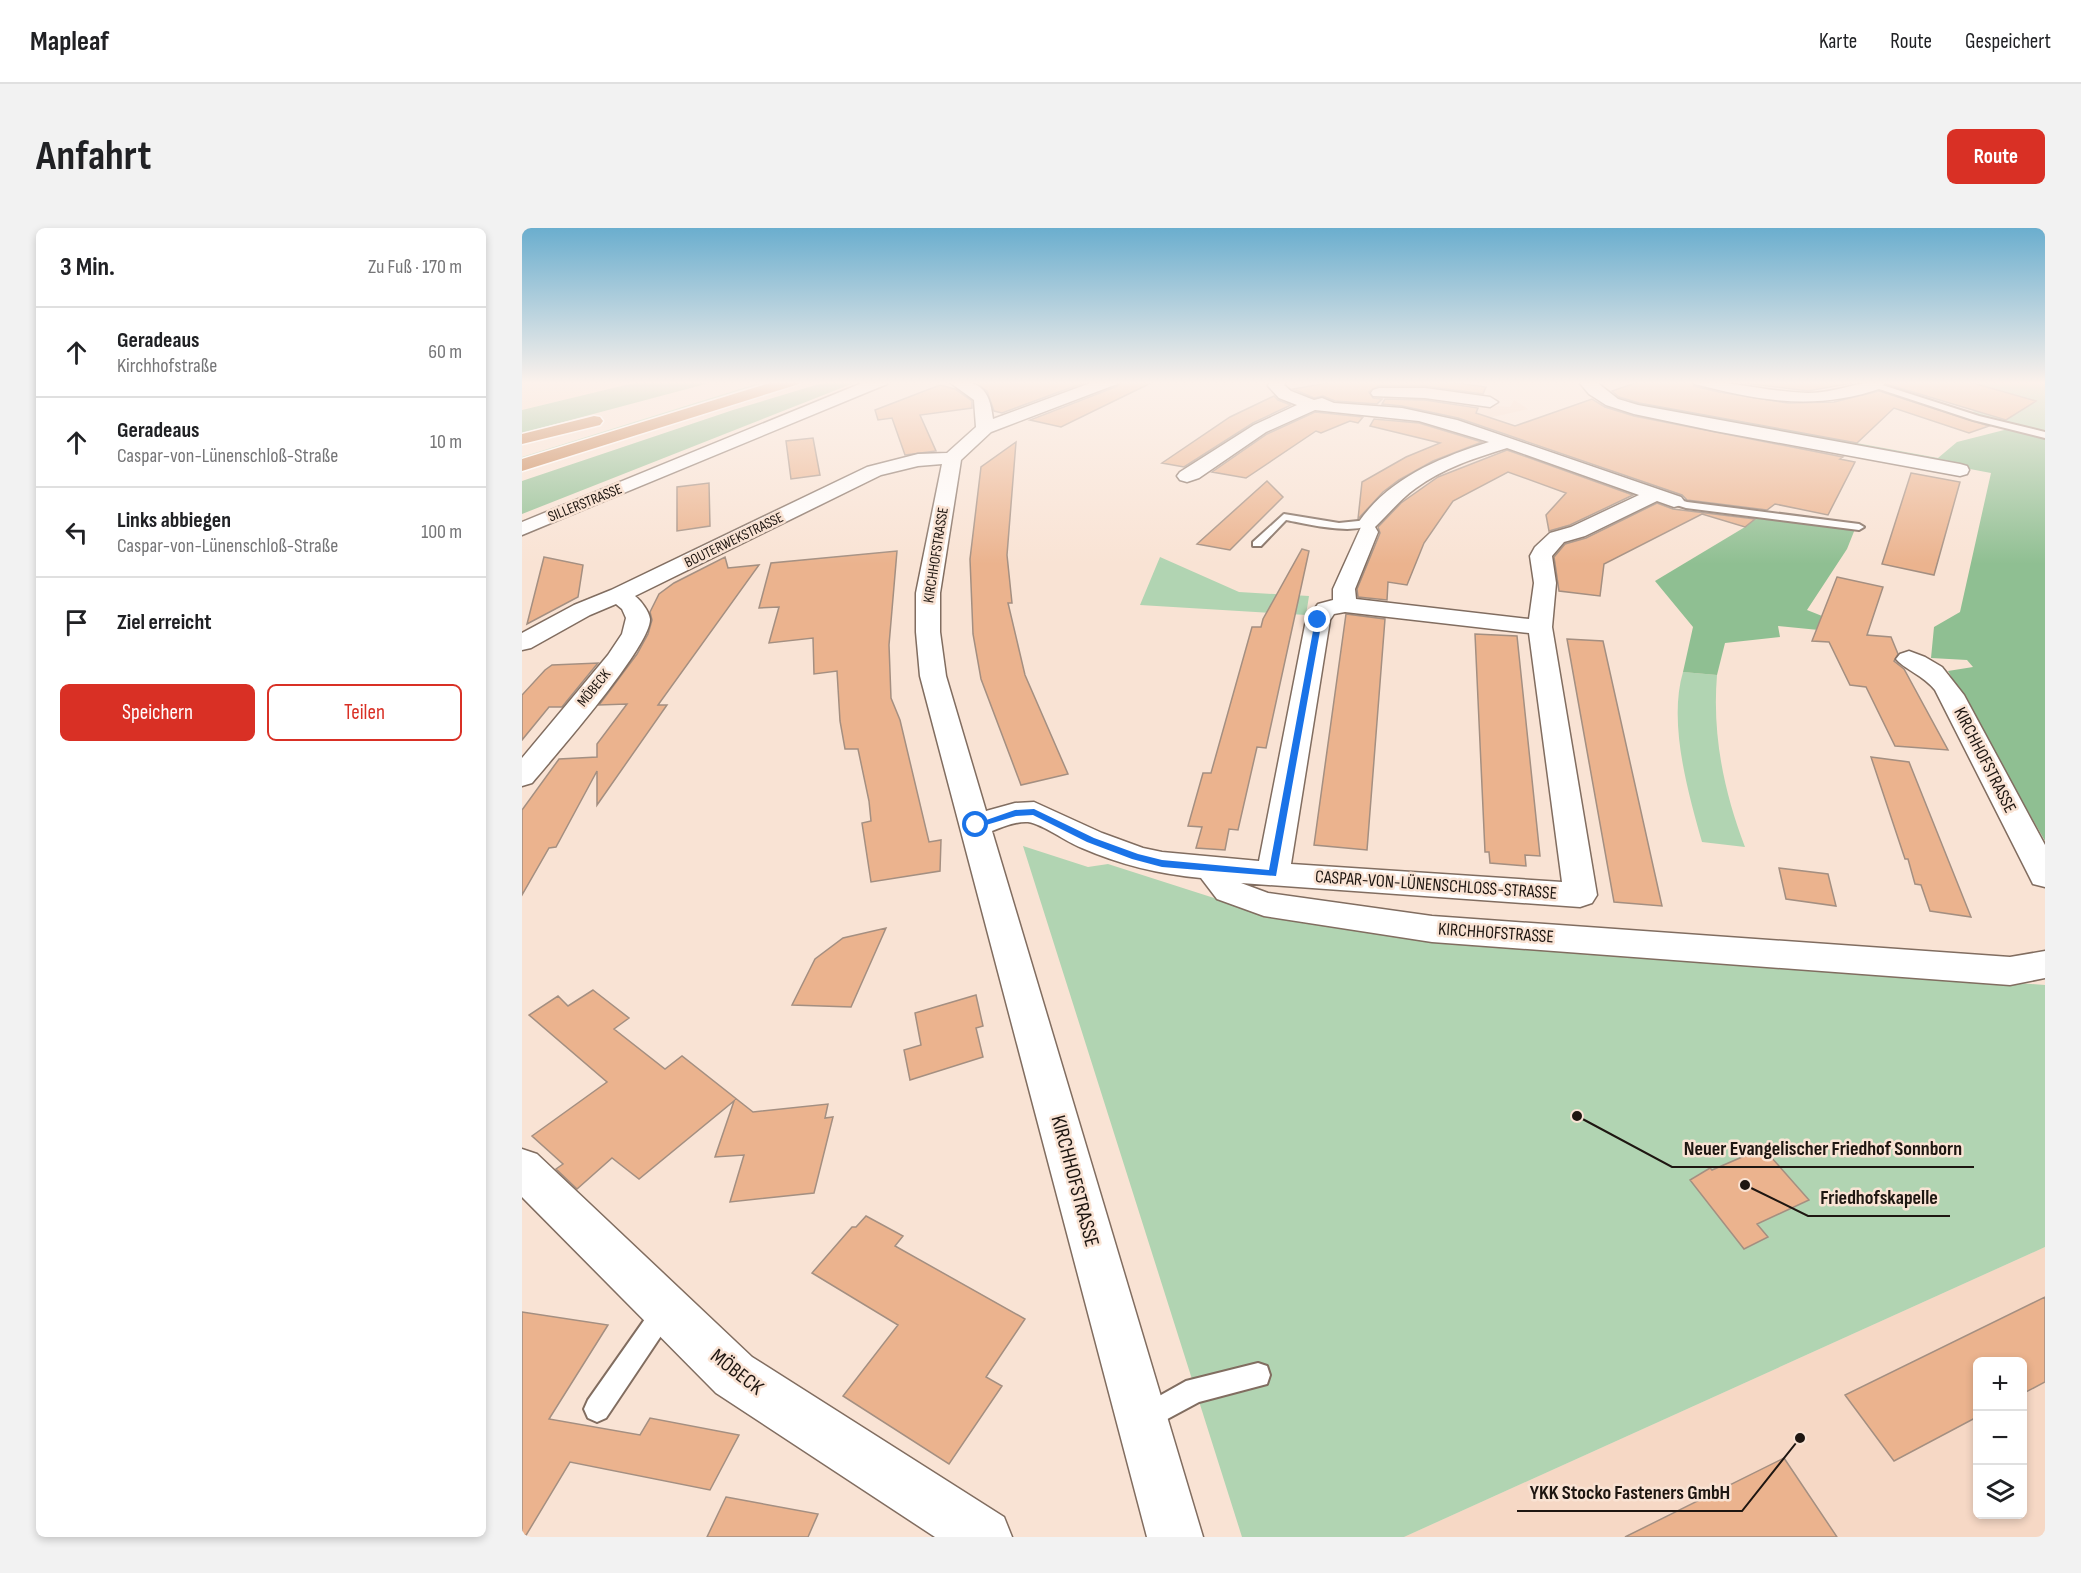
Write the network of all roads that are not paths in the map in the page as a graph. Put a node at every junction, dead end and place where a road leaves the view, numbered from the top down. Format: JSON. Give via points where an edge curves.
{"nodes":[{"id":1,"x":554,"y":442,"type":"edge"},
{"id":2,"x":596,"y":442,"type":"edge"},
{"id":3,"x":733,"y":442,"type":"edge"},
{"id":4,"x":970,"y":442,"type":"edge"},
{"id":5,"x":1239,"y":442,"type":"edge"},
{"id":6,"x":1506,"y":442,"type":"joint"},
{"id":7,"x":1805,"y":442,"type":"edge"},
{"id":8,"x":522,"y":452,"type":"edge"},
{"id":9,"x":952,"y":458,"type":"junction"},
{"id":10,"x":522,"y":465,"type":"edge"},
{"id":11,"x":1960,"y":470,"type":"dead end"},
{"id":12,"x":1187,"y":477,"type":"dead end"},
{"id":13,"x":1665,"y":497,"type":"junction"},
{"id":14,"x":1859,"y":527,"type":"dead end"},
{"id":15,"x":1368,"y":528,"type":"junction"},
{"id":16,"x":522,"y":529,"type":"edge"},
{"id":17,"x":1257,"y":544,"type":"dead end"},
{"id":18,"x":619,"y":595,"type":"junction"},
{"id":19,"x":1345,"y":605,"type":"junction"},
{"id":20,"x":1540,"y":627,"type":"junction"},
{"id":21,"x":522,"y":643,"type":"edge"},
{"id":22,"x":1909,"y":659,"type":"dead end"},
{"id":23,"x":522,"y":777,"type":"edge"},
{"id":24,"x":976,"y":825,"type":"junction"},
{"id":25,"x":1217,"y":868,"type":"junction"},
{"id":26,"x":1273,"y":874,"type":"junction"},
{"id":27,"x":2045,"y":876,"type":"edge"},
{"id":28,"x":2045,"y":964,"type":"edge"},
{"id":29,"x":522,"y":1168,"type":"edge"},
{"id":30,"x":666,"y":1309,"type":"junction"},
{"id":31,"x":1258,"y":1375,"type":"dead end"},
{"id":32,"x":597,"y":1409,"type":"dead end"},
{"id":33,"x":1141,"y":1420,"type":"junction"},
{"id":34,"x":984,"y":1537,"type":"edge"},
{"id":35,"x":1175,"y":1537,"type":"edge"}],
"edges":[{"from":1,"to":8,"type":"highway"},
{"from":2,"to":10,"type":"highway"},
{"from":3,"to":16,"type":"street","name":"SILLERSTRASSE"},
{"from":4,"to":9,"type":"street"},
{"from":5,"to":12,"type":"street"},
{"from":6,"to":13,"type":"street"},
{"from":6,"to":15,"type":"street","via":[[1412,481],[1396,493]]},
{"from":7,"to":11,"type":"street"},
{"from":9,"to":18,"type":"street","name":"BOUTERWEKSTRASSE","via":[[918,460],[874,471]]},
{"from":9,"to":24,"type":"street","name":"KIRCHHOFSTRASSE","via":[[928,592],[928,632],[933,676]]},
{"from":13,"to":14,"type":"lane","via":[[1686,505]]},
{"from":13,"to":20,"type":"street","name":"CASPAR-VON-LÜNENSCHLOSS-STRASSE","via":[[1557,537],[1542,554],[1545,583]]},
{"from":15,"to":17,"type":"lane","via":[[1284,517]]},
{"from":15,"to":19,"type":"street","via":[[1344,590]]},
{"from":18,"to":21,"type":"street","name":"BOUTERWEKSTRASSE"},
{"from":18,"to":23,"type":"street","name":"MÖBECK","via":[[632,605],[638,618],[634,634]]},
{"from":19,"to":20,"type":"street"},
{"from":19,"to":26,"type":"street","via":[[1326,609],[1318,620]]},
{"from":20,"to":26,"type":"street","name":"CASPAR-VON-LÜNENSCHLOSS-STRASSE","via":[[1580,895]]},
{"from":22,"to":27,"type":"street","name":"KIRCHHOFSTRASSE","via":[[1938,675],[1951,694]]},
{"from":24,"to":25,"type":"street","via":[[1015,813],[1034,812],[1126,854],[1162,864]]},
{"from":24,"to":33,"type":"street","name":"KIRCHHOFSTRASSE"},
{"from":25,"to":26,"type":"street","name":"CASPAR-VON-LÜNENSCHLOSS-STRASSE"},
{"from":25,"to":28,"type":"street","name":"KIRCHHOFSTRASSE","via":[[1218,879],[1229,891],[1264,904],[1432,929],[2010,971]]},
{"from":29,"to":30,"type":"street","name":"MÖBECK"},
{"from":30,"to":32,"type":"lane"},
{"from":30,"to":34,"type":"street","name":"MÖBECK","via":[[734,1375]]},
{"from":31,"to":33,"type":"lane","via":[[1195,1390]]},
{"from":33,"to":35,"type":"street","name":"KIRCHHOFSTRASSE"}]}
